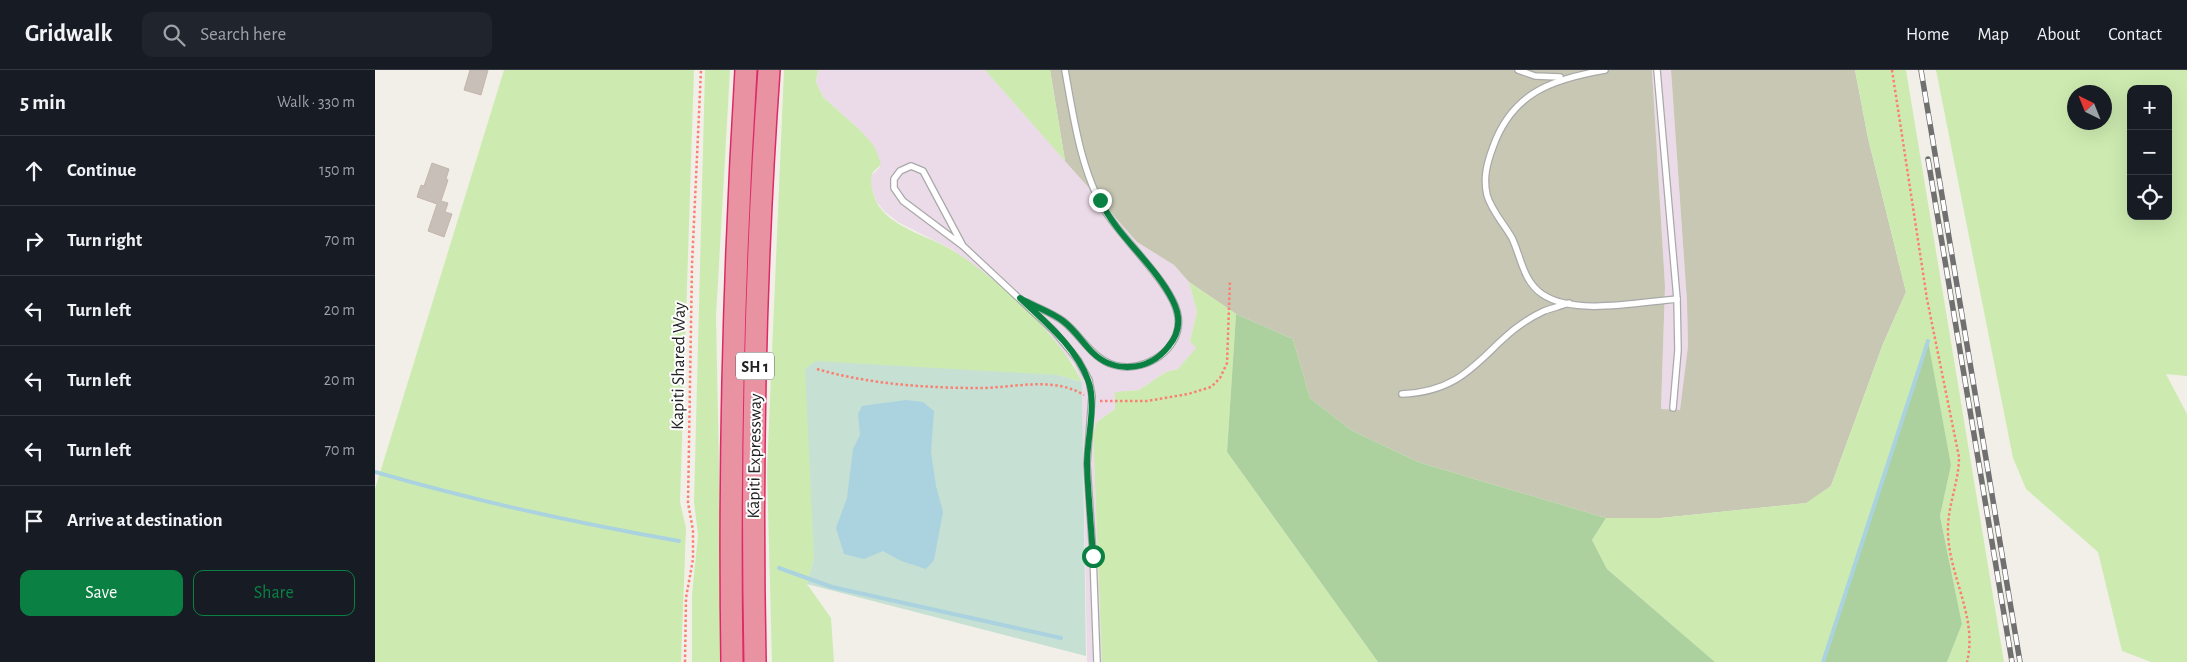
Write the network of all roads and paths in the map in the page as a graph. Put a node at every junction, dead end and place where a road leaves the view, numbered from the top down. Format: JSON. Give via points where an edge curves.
{"nodes":[{"id":1,"x":701,"y":70,"type":"edge"},
{"id":2,"x":746,"y":70,"type":"edge"},
{"id":3,"x":769,"y":70,"type":"edge"},
{"id":4,"x":1065,"y":70,"type":"edge"},
{"id":5,"x":1518,"y":70,"type":"edge"},
{"id":6,"x":1605,"y":70,"type":"edge"},
{"id":7,"x":1657,"y":70,"type":"edge"},
{"id":8,"x":1892,"y":70,"type":"edge"},
{"id":9,"x":1567,"y":77,"type":"junction"},
{"id":10,"x":963,"y":246,"type":"junction"},
{"id":11,"x":1230,"y":280,"type":"dead end"},
{"id":12,"x":1020,"y":298,"type":"junction"},
{"id":13,"x":1677,"y":299,"type":"junction"},
{"id":14,"x":1569,"y":303,"type":"junction"},
{"id":15,"x":817,"y":369,"type":"dead end"},
{"id":16,"x":1402,"y":394,"type":"dead end"},
{"id":17,"x":1092,"y":401,"type":"junction"},
{"id":18,"x":1673,"y":408,"type":"dead end"},
{"id":19,"x":685,"y":662,"type":"edge"},
{"id":20,"x":732,"y":662,"type":"edge"},
{"id":21,"x":755,"y":662,"type":"edge"},
{"id":22,"x":1097,"y":662,"type":"edge"},
{"id":23,"x":1967,"y":662,"type":"edge"}],
"edges":[{"from":1,"to":19,"type":"path","name":"Kapiti Shared Way","via":[[691,285],[688,503],[693,530],[693,559],[686,598]]},
{"from":2,"to":20,"type":"highway","name":"Kāpiti Expressway","number":"SH 1","via":[[732,396]]},
{"from":3,"to":21,"type":"highway","name":"Kāpiti Expressway","number":"SH 1","via":[[761,183],[754,399]]},
{"from":4,"to":12,"type":"lane","via":[[1079,142],[1100,200],[1124,238],[1171,298],[1179,316],[1178,326],[1173,341],[1161,355],[1144,365],[1126,368],[1104,361],[1062,320]]},
{"from":5,"to":9,"type":"lane","via":[[1548,78]]},
{"from":6,"to":9,"type":"lane"},
{"from":7,"to":13,"type":"lane"},
{"from":8,"to":23,"type":"path","via":[[1927,299],[1959,457],[1959,470],[1949,505],[1948,534],[1967,619]]},
{"from":9,"to":14,"type":"lane","via":[[1527,96],[1515,107],[1495,140],[1485,179],[1487,196],[1513,240],[1529,279],[1542,294]]},
{"from":10,"to":10,"type":"lane","via":[[903,201],[894,188],[900,171],[911,166],[923,171]]},
{"from":10,"to":12,"type":"lane"},
{"from":11,"to":17,"type":"path","via":[[1227,364],[1211,387],[1147,401]]},
{"from":12,"to":17,"type":"lane","via":[[1078,360],[1089,380]]},
{"from":13,"to":14,"type":"lane","via":[[1601,305]]},
{"from":13,"to":18,"type":"lane","via":[[1678,350]]},
{"from":14,"to":16,"type":"lane","via":[[1544,311],[1528,321],[1453,383],[1433,391]]},
{"from":15,"to":17,"type":"path","via":[[848,378],[937,386],[1062,385]]},
{"from":17,"to":22,"type":"lane","via":[[1087,464]]}]}
